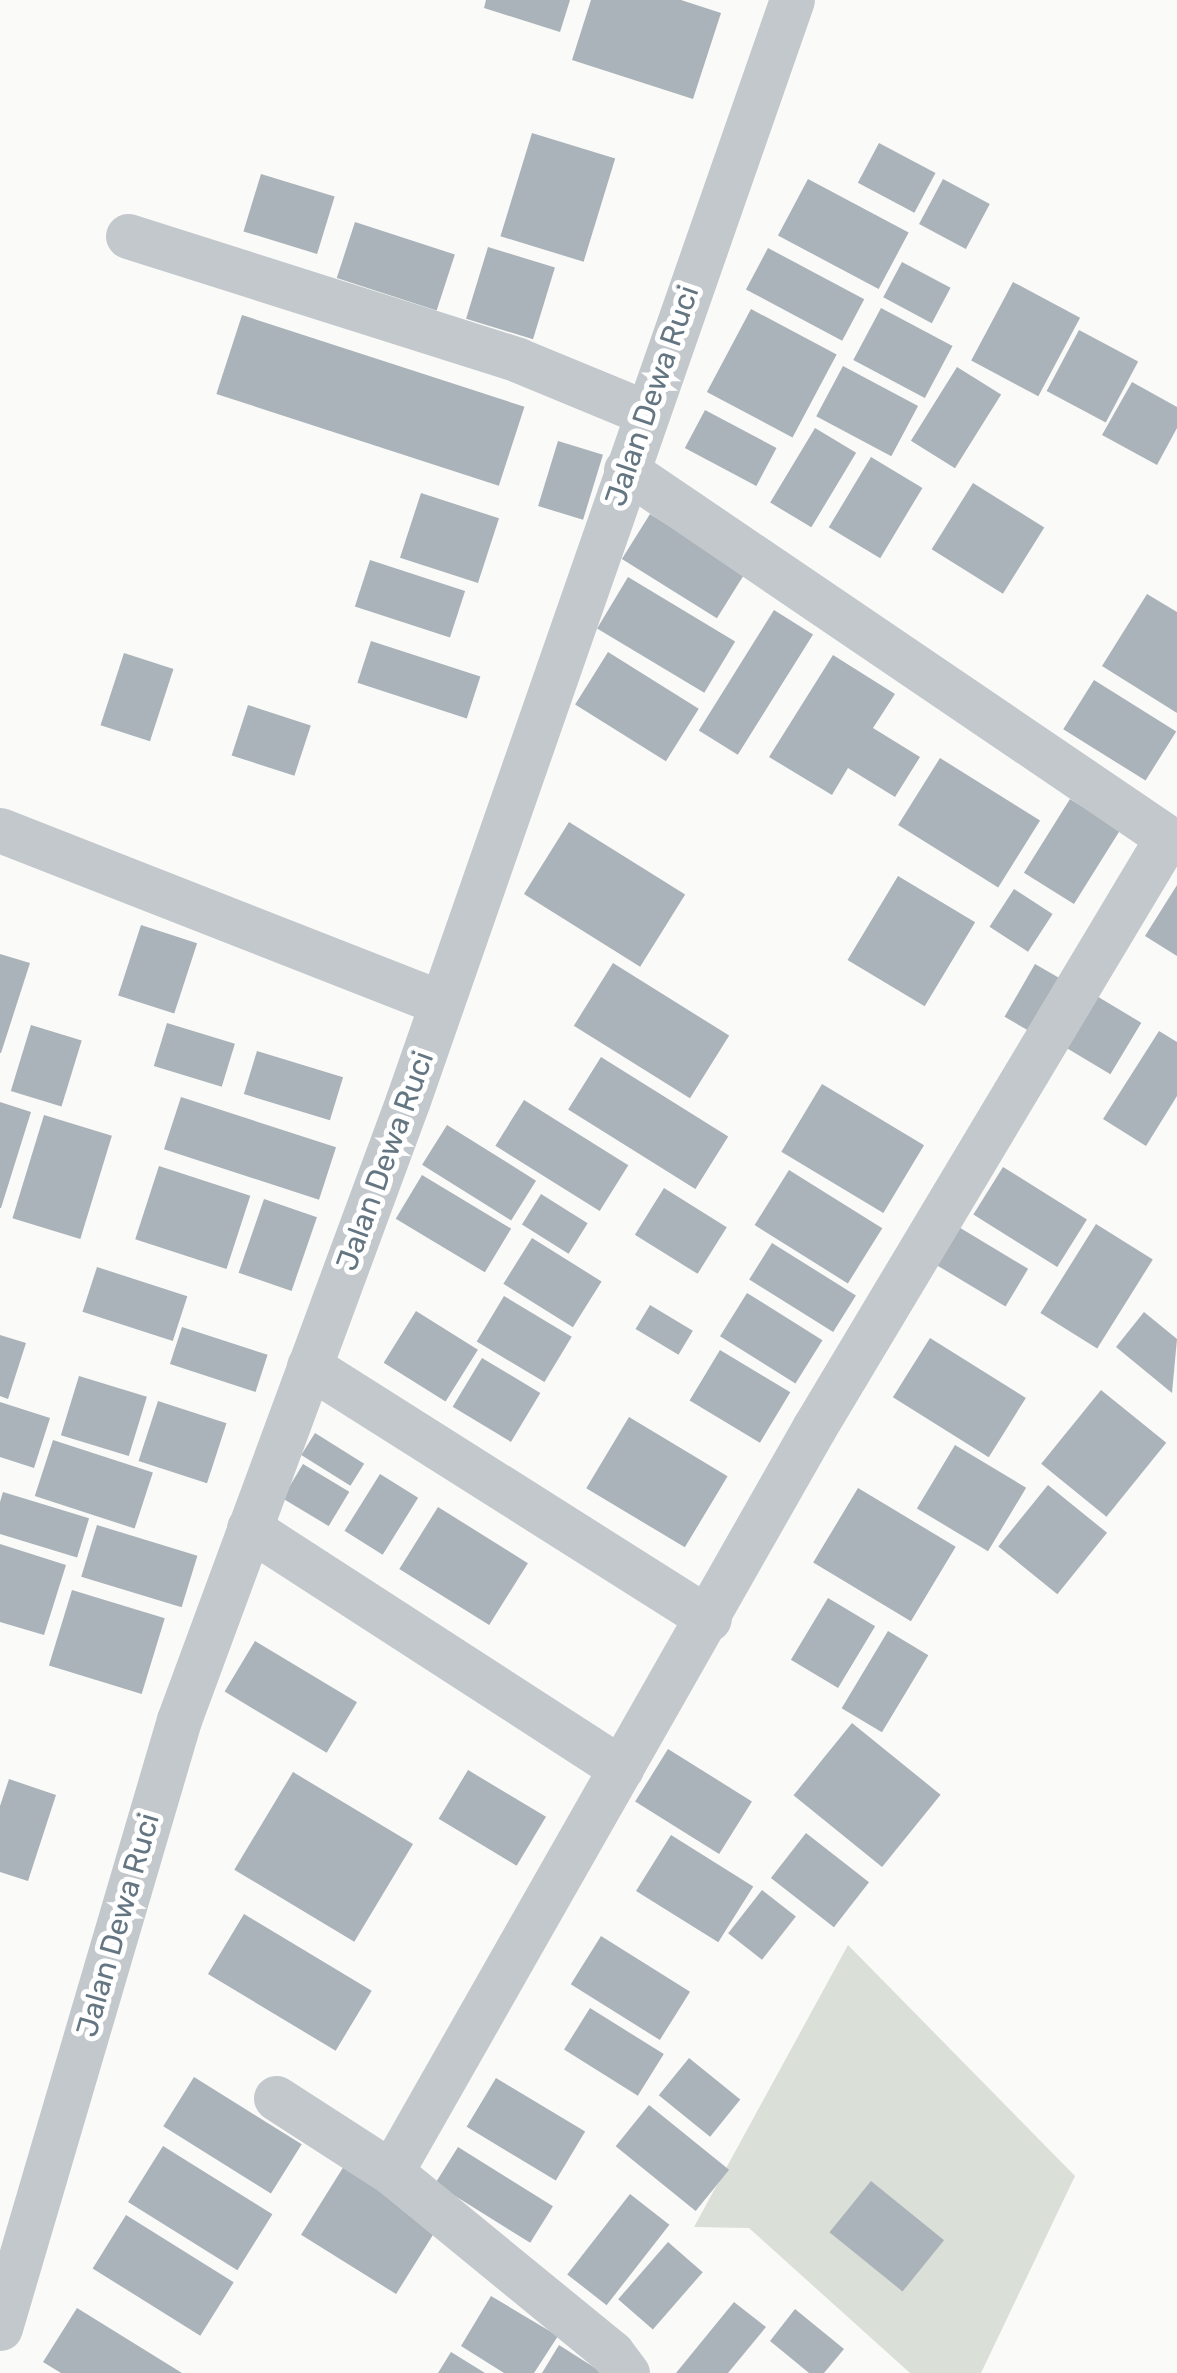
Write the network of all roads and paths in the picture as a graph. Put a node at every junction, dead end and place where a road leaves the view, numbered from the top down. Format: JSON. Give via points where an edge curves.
{"nodes":[{"id":1,"x":792,"y":0,"type":"edge"},
{"id":2,"x":128,"y":236,"type":"dead end"},
{"id":3,"x":644,"y":412,"type":"junction"},
{"id":4,"x":626,"y":470,"type":"junction"},
{"id":5,"x":0,"y":830,"type":"edge"},
{"id":6,"x":1172,"y":841,"type":"edge"},
{"id":7,"x":442,"y":1004,"type":"junction"},
{"id":8,"x":310,"y":1366,"type":"junction"},
{"id":9,"x":249,"y":1528,"type":"junction"},
{"id":10,"x":709,"y":1620,"type":"junction"},
{"id":11,"x":622,"y":1769,"type":"junction"},
{"id":12,"x":276,"y":2098,"type":"dead end"},
{"id":13,"x":391,"y":2172,"type":"junction"},
{"id":14,"x":10,"y":2253,"type":"edge"},
{"id":15,"x":0,"y":2328,"type":"edge"},
{"id":16,"x":627,"y":2373,"type":"edge"}],
"edges":[{"from":1,"to":3,"type":"street","name":"Jalan Dewa Ruci"},
{"from":2,"to":3,"type":"street","via":[[518,360]]},
{"from":3,"to":4,"type":"street","name":"Jalan Dewa Ruci"},
{"from":4,"to":6,"type":"street"},
{"from":4,"to":7,"type":"street","name":"Jalan Dewa Ruci"},
{"from":5,"to":7,"type":"street"},
{"from":6,"to":10,"type":"street","via":[[814,1428]]},
{"from":7,"to":8,"type":"street","name":"Jalan Dewa Ruci"},
{"from":8,"to":9,"type":"street","name":"Jalan Dewa Ruci"},
{"from":8,"to":10,"type":"street"},
{"from":9,"to":11,"type":"street"},
{"from":9,"to":14,"type":"street","name":"Jalan Dewa Ruci","via":[[179,1720]]},
{"from":10,"to":11,"type":"street"},
{"from":11,"to":13,"type":"street"},
{"from":12,"to":13,"type":"street"},
{"from":13,"to":16,"type":"street"},
{"from":14,"to":15,"type":"street","name":"Jalan Dewa Ruci"}]}
